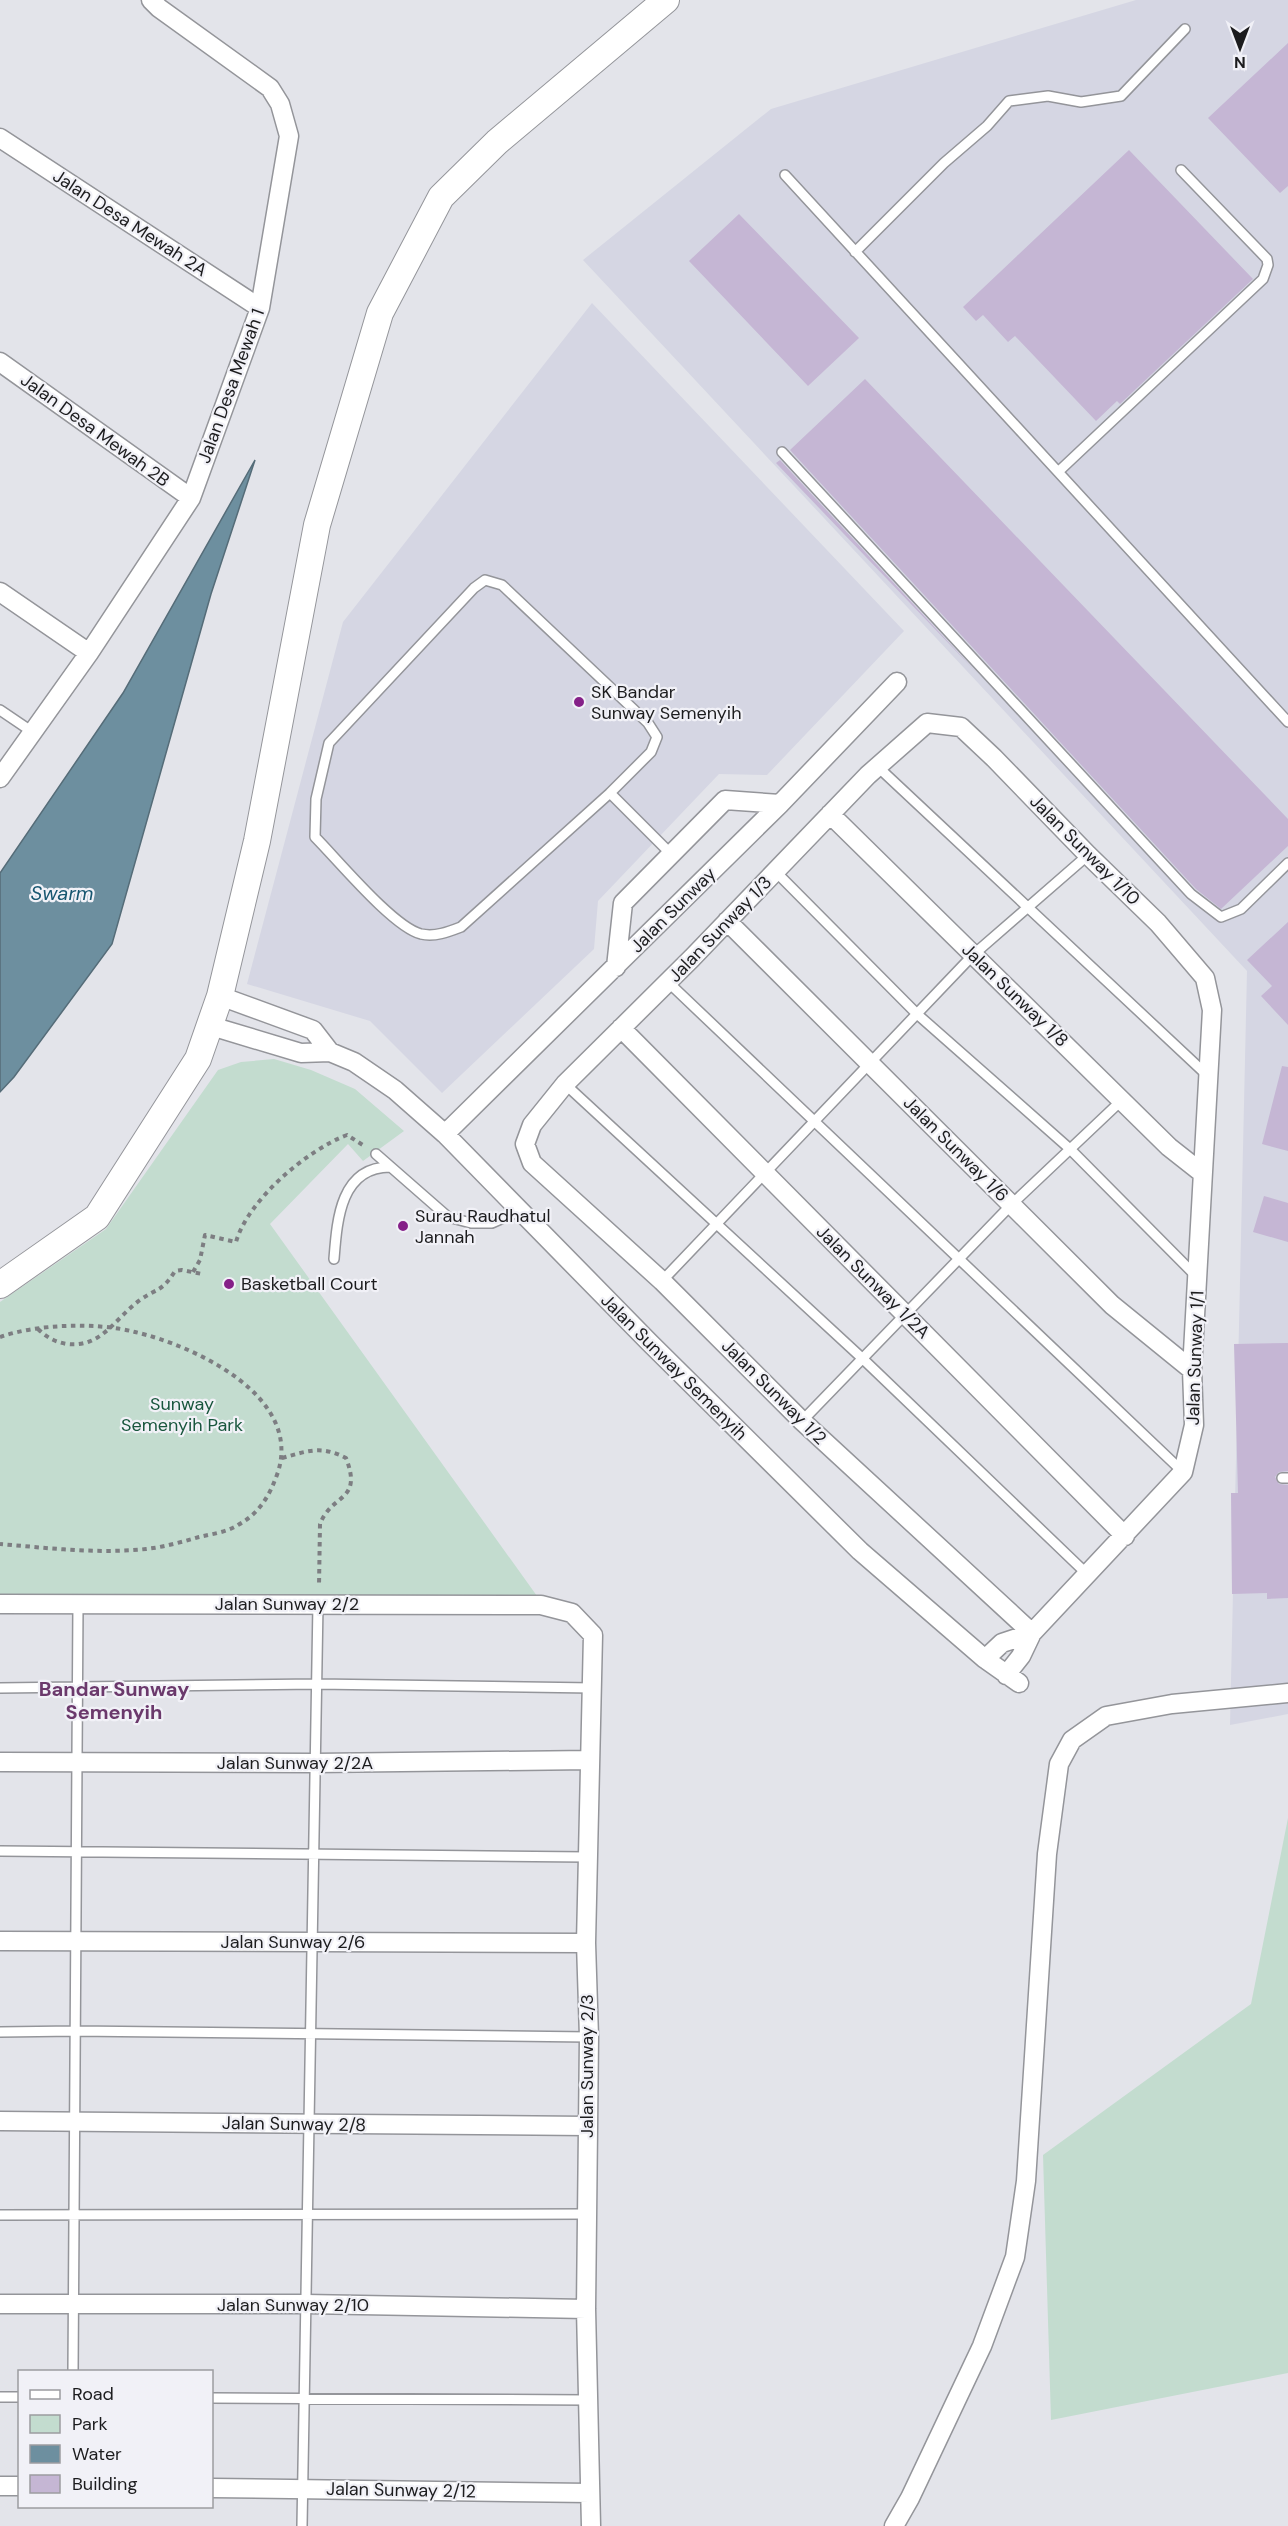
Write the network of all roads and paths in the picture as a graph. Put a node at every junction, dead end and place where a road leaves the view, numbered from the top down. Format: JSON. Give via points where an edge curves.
{"nodes":[{"id":1,"x":151,"y":0,"type":"edge"},
{"id":2,"x":666,"y":0,"type":"edge"},
{"id":3,"x":1185,"y":29,"type":"dead end"},
{"id":4,"x":0,"y":138,"type":"edge"},
{"id":5,"x":1181,"y":170,"type":"dead end"},
{"id":6,"x":785,"y":175,"type":"dead end"},
{"id":7,"x":855,"y":252,"type":"junction"},
{"id":8,"x":260,"y":308,"type":"junction"},
{"id":9,"x":0,"y":362,"type":"edge"},
{"id":10,"x":782,"y":452,"type":"dead end"},
{"id":11,"x":1058,"y":472,"type":"junction"},
{"id":12,"x":191,"y":498,"type":"junction"},
{"id":13,"x":0,"y":592,"type":"edge"},
{"id":14,"x":89,"y":653,"type":"junction"},
{"id":15,"x":897,"y":682,"type":"dead end"},
{"id":16,"x":0,"y":710,"type":"edge"},
{"id":17,"x":1288,"y":722,"type":"edge"},
{"id":18,"x":927,"y":723,"type":"joint"},
{"id":19,"x":34,"y":733,"type":"junction"},
{"id":20,"x":878,"y":767,"type":"junction"},
{"id":21,"x":0,"y":778,"type":"edge"},
{"id":22,"x":610,"y":793,"type":"junction"},
{"id":23,"x":780,"y":804,"type":"junction"},
{"id":24,"x":830,"y":814,"type":"junction"},
{"id":25,"x":672,"y":855,"type":"junction"},
{"id":26,"x":1088,"y":855,"type":"junction"},
{"id":27,"x":1288,"y":863,"type":"edge"},
{"id":28,"x":775,"y":871,"type":"junction"},
{"id":29,"x":1029,"y":908,"type":"junction"},
{"id":30,"x":727,"y":921,"type":"junction"},
{"id":31,"x":974,"y":955,"type":"junction"},
{"id":32,"x":616,"y":967,"type":"junction"},
{"id":33,"x":668,"y":982,"type":"junction"},
{"id":34,"x":220,"y":996,"type":"junction"},
{"id":35,"x":1212,"y":1010,"type":"joint"},
{"id":36,"x":917,"y":1014,"type":"junction"},
{"id":37,"x":211,"y":1026,"type":"junction"},
{"id":38,"x":621,"y":1028,"type":"junction"},
{"id":39,"x":330,"y":1052,"type":"junction"},
{"id":40,"x":870,"y":1063,"type":"junction"},
{"id":41,"x":1208,"y":1076,"type":"junction"},
{"id":42,"x":565,"y":1084,"type":"junction"},
{"id":43,"x":1122,"y":1100,"type":"junction"},
{"id":44,"x":815,"y":1121,"type":"junction"},
{"id":45,"x":445,"y":1134,"type":"junction"},
{"id":46,"x":525,"y":1144,"type":"joint"},
{"id":47,"x":1070,"y":1149,"type":"junction"},
{"id":48,"x":376,"y":1154,"type":"joint"},
{"id":49,"x":390,"y":1167,"type":"junction"},
{"id":50,"x":765,"y":1173,"type":"junction"},
{"id":51,"x":1202,"y":1173,"type":"junction"},
{"id":52,"x":1012,"y":1204,"type":"junction"},
{"id":53,"x":519,"y":1211,"type":"junction"},
{"id":54,"x":717,"y":1224,"type":"junction"},
{"id":55,"x":334,"y":1259,"type":"dead end"},
{"id":56,"x":960,"y":1259,"type":"junction"},
{"id":57,"x":194,"y":1272,"type":"junction"},
{"id":58,"x":202,"y":1274,"type":"dead end"},
{"id":59,"x":1198,"y":1278,"type":"junction"},
{"id":60,"x":662,"y":1281,"type":"junction"},
{"id":61,"x":0,"y":1285,"type":"edge"},
{"id":62,"x":905,"y":1315,"type":"junction"},
{"id":63,"x":38,"y":1329,"type":"junction"},
{"id":64,"x":111,"y":1329,"type":"junction"},
{"id":65,"x":0,"y":1337,"type":"edge"},
{"id":66,"x":863,"y":1359,"type":"junction"},
{"id":67,"x":1192,"y":1370,"type":"junction"},
{"id":68,"x":802,"y":1421,"type":"junction"},
{"id":69,"x":282,"y":1458,"type":"junction"},
{"id":70,"x":1183,"y":1472,"type":"junction"},
{"id":71,"x":1125,"y":1536,"type":"junction"},
{"id":72,"x":0,"y":1544,"type":"edge"},
{"id":73,"x":1088,"y":1575,"type":"junction"},
{"id":74,"x":318,"y":1596,"type":"junction"},
{"id":75,"x":0,"y":1604,"type":"edge"},
{"id":76,"x":78,"y":1604,"type":"junction"},
{"id":77,"x":572,"y":1613,"type":"joint"},
{"id":78,"x":1032,"y":1633,"type":"junction"},
{"id":79,"x":985,"y":1659,"type":"junction"},
{"id":80,"x":1013,"y":1679,"type":"joint"},
{"id":81,"x":317,"y":1684,"type":"junction"},
{"id":82,"x":0,"y":1688,"type":"edge"},
{"id":83,"x":78,"y":1688,"type":"junction"},
{"id":84,"x":593,"y":1688,"type":"junction"},
{"id":85,"x":1288,"y":1693,"type":"edge"},
{"id":86,"x":590,"y":1760,"type":"junction"},
{"id":87,"x":0,"y":1762,"type":"edge"},
{"id":88,"x":77,"y":1762,"type":"junction"},
{"id":89,"x":315,"y":1763,"type":"junction"},
{"id":90,"x":77,"y":1850,"type":"junction"},
{"id":91,"x":0,"y":1851,"type":"edge"},
{"id":92,"x":314,"y":1853,"type":"junction"},
{"id":93,"x":587,"y":1857,"type":"junction"},
{"id":94,"x":0,"y":1941,"type":"edge"},
{"id":95,"x":76,"y":1941,"type":"junction"},
{"id":96,"x":312,"y":1942,"type":"junction"},
{"id":97,"x":586,"y":1942,"type":"junction"},
{"id":98,"x":75,"y":2031,"type":"junction"},
{"id":99,"x":0,"y":2032,"type":"edge"},
{"id":100,"x":311,"y":2035,"type":"junction"},
{"id":101,"x":589,"y":2037,"type":"junction"},
{"id":102,"x":0,"y":2121,"type":"edge"},
{"id":103,"x":75,"y":2121,"type":"junction"},
{"id":104,"x":309,"y":2125,"type":"junction"},
{"id":105,"x":587,"y":2126,"type":"junction"},
{"id":106,"x":74,"y":2214,"type":"junction"},
{"id":107,"x":308,"y":2214,"type":"junction"},
{"id":108,"x":588,"y":2214,"type":"junction"},
{"id":109,"x":0,"y":2215,"type":"edge"},
{"id":110,"x":0,"y":2304,"type":"edge"},
{"id":111,"x":306,"y":2304,"type":"junction"},
{"id":112,"x":73,"y":2305,"type":"junction"},
{"id":113,"x":586,"y":2309,"type":"junction"},
{"id":114,"x":73,"y":2370,"type":"edge"},
{"id":115,"x":0,"y":2397,"type":"edge"},
{"id":116,"x":18,"y":2397,"type":"edge"},
{"id":117,"x":213,"y":2398,"type":"edge"},
{"id":118,"x":304,"y":2398,"type":"junction"},
{"id":119,"x":587,"y":2400,"type":"junction"},
{"id":120,"x":0,"y":2486,"type":"edge"},
{"id":121,"x":18,"y":2486,"type":"edge"},
{"id":122,"x":213,"y":2487,"type":"edge"},
{"id":123,"x":303,"y":2488,"type":"junction"},
{"id":124,"x":590,"y":2493,"type":"junction"},
{"id":125,"x":302,"y":2526,"type":"edge"},
{"id":126,"x":591,"y":2526,"type":"edge"},
{"id":127,"x":894,"y":2526,"type":"edge"}],
"edges":[{"from":1,"to":8,"type":"street","name":"Jalan Desa Mewah 1","via":[[270,88],[280,104],[289,136]]},
{"from":2,"to":34,"type":"street","via":[[497,142],[441,197],[380,313],[317,525],[257,841]]},
{"from":3,"to":7,"type":"lane","via":[[1121,96],[1081,102],[1048,96],[1009,101]]},
{"from":4,"to":8,"type":"street","name":"Jalan Desa Mewah 2A"},
{"from":5,"to":11,"type":"lane","via":[[1266,259],[1263,279]]},
{"from":6,"to":7,"type":"lane"},
{"from":7,"to":11,"type":"lane"},
{"from":8,"to":12,"type":"street","name":"Jalan Desa Mewah 1"},
{"from":9,"to":12,"type":"street","name":"Jalan Desa Mewah 2B"},
{"from":10,"to":27,"type":"lane","via":[[1191,894],[1221,917],[1241,909]]},
{"from":11,"to":17,"type":"lane"},
{"from":12,"to":14,"type":"street","name":"Jalan Desa Mewah 1"},
{"from":13,"to":14,"type":"street"},
{"from":14,"to":19,"type":"street","name":"Jalan Desa Mewah 1"},
{"from":15,"to":23,"type":"street","name":"Jalan Sunway"},
{"from":16,"to":19,"type":"lane"},
{"from":18,"to":20,"type":"street","name":"Jalan Sunway 1/3"},
{"from":18,"to":26,"type":"street","name":"Jalan Sunway 1/10","via":[[961,727]]},
{"from":19,"to":21,"type":"street","name":"Jalan Desa Mewah 1"},
{"from":20,"to":24,"type":"street","name":"Jalan Sunway 1/3"},
{"from":20,"to":29,"type":"lane"},
{"from":22,"to":22,"type":"lane","via":[[461,927],[441,934],[420,933],[399,922],[315,837],[316,799],[329,743],[485,580],[502,585],[648,723],[657,737],[651,752]]},
{"from":22,"to":25,"type":"lane"},
{"from":23,"to":25,"type":"street","via":[[725,800]]},
{"from":23,"to":32,"type":"street","name":"Jalan Sunway"},
{"from":24,"to":28,"type":"street","name":"Jalan Sunway 1/3"},
{"from":24,"to":31,"type":"street","name":"Jalan Sunway 1/8"},
{"from":25,"to":32,"type":"street","via":[[623,903]]},
{"from":26,"to":29,"type":"lane"},
{"from":26,"to":35,"type":"street","name":"Jalan Sunway 1/10","via":[[1158,923],[1205,978]]},
{"from":28,"to":30,"type":"street","name":"Jalan Sunway 1/3"},
{"from":28,"to":36,"type":"lane"},
{"from":29,"to":31,"type":"lane"},
{"from":29,"to":41,"type":"lane"},
{"from":30,"to":33,"type":"street","name":"Jalan Sunway 1/3"},
{"from":30,"to":40,"type":"street","name":"Jalan Sunway 1/6"},
{"from":31,"to":36,"type":"lane"},
{"from":31,"to":43,"type":"street","name":"Jalan Sunway 1/8"},
{"from":32,"to":45,"type":"street","name":"Jalan Sunway"},
{"from":33,"to":38,"type":"street","name":"Jalan Sunway 1/3"},
{"from":33,"to":44,"type":"lane"},
{"from":34,"to":37,"type":"street"},
{"from":34,"to":39,"type":"street","name":"Jalan Sunway Semenyih","via":[[313,1030]]},
{"from":35,"to":41,"type":"street","name":"Jalan Sunway 1/1"},
{"from":36,"to":40,"type":"lane"},
{"from":36,"to":47,"type":"lane"},
{"from":37,"to":39,"type":"street","name":"Jalan Sunway Semenyih","via":[[301,1053]]},
{"from":37,"to":61,"type":"street","via":[[198,1059],[97,1217]]},
{"from":38,"to":42,"type":"street","name":"Jalan Sunway 1/3"},
{"from":38,"to":50,"type":"street","name":"Jalan Sunway 1/2A"},
{"from":39,"to":45,"type":"street","name":"Jalan Sunway Semenyih","via":[[354,1062],[395,1090]]},
{"from":40,"to":44,"type":"lane"},
{"from":40,"to":52,"type":"street","name":"Jalan Sunway 1/6"},
{"from":41,"to":51,"type":"street","name":"Jalan Sunway 1/1"},
{"from":42,"to":46,"type":"street","name":"Jalan Sunway 1/3","via":[[532,1125]]},
{"from":42,"to":54,"type":"lane"},
{"from":43,"to":47,"type":"lane"},
{"from":43,"to":51,"type":"street","name":"Jalan Sunway 1/8","via":[[1169,1147]]},
{"from":44,"to":50,"type":"lane"},
{"from":44,"to":56,"type":"lane"},
{"from":45,"to":53,"type":"street","name":"Jalan Sunway Semenyih"},
{"from":46,"to":60,"type":"street","name":"Jalan Sunway 1/2","via":[[532,1163]]},
{"from":47,"to":52,"type":"lane"},
{"from":47,"to":59,"type":"lane"},
{"from":48,"to":49,"type":"lane"},
{"from":48,"to":57,"type":"path","via":[[347,1135],[327,1142],[268,1191],[241,1226],[236,1242],[205,1235]]},
{"from":49,"to":53,"type":"lane","via":[[448,1217],[492,1223]]},
{"from":49,"to":55,"type":"lane","via":[[375,1167],[363,1173],[343,1200]]},
{"from":50,"to":54,"type":"lane"},
{"from":50,"to":62,"type":"street","name":"Jalan Sunway 1/2A"},
{"from":51,"to":59,"type":"street","name":"Jalan Sunway 1/1"},
{"from":52,"to":56,"type":"lane"},
{"from":52,"to":67,"type":"street","name":"Jalan Sunway 1/6","via":[[1112,1305]]},
{"from":53,"to":79,"type":"street","name":"Jalan Sunway Semenyih","via":[[860,1551]]},
{"from":54,"to":60,"type":"lane"},
{"from":54,"to":66,"type":"lane"},
{"from":56,"to":62,"type":"lane"},
{"from":56,"to":70,"type":"lane"},
{"from":57,"to":58,"type":"path"},
{"from":57,"to":64,"type":"path","via":[[175,1271],[161,1290],[139,1301]]},
{"from":59,"to":67,"type":"street","name":"Jalan Sunway 1/1"},
{"from":60,"to":68,"type":"street","name":"Jalan Sunway 1/2"},
{"from":62,"to":66,"type":"lane"},
{"from":62,"to":71,"type":"street","name":"Jalan Sunway 1/2A"},
{"from":63,"to":64,"type":"path"},
{"from":63,"to":64,"type":"path","via":[[57,1342],[76,1344],[93,1341]]},
{"from":63,"to":65,"type":"path"},
{"from":64,"to":69,"type":"path","via":[[135,1332],[191,1351],[233,1375],[276,1420]]},
{"from":66,"to":68,"type":"lane"},
{"from":66,"to":73,"type":"lane"},
{"from":67,"to":70,"type":"street","name":"Jalan Sunway 1/1","via":[[1194,1425]]},
{"from":68,"to":78,"type":"street","name":"Jalan Sunway 1/2"},
{"from":69,"to":72,"type":"path","via":[[269,1497],[254,1515],[220,1532],[146,1549]]},
{"from":69,"to":74,"type":"path","via":[[315,1449],[333,1451],[346,1458],[352,1472],[352,1485],[320,1524]]},
{"from":70,"to":71,"type":"street","name":"Jalan Sunway 1/1"},
{"from":71,"to":73,"type":"street","name":"Jalan Sunway 1/1"},
{"from":73,"to":78,"type":"street","name":"Jalan Sunway 1/1"},
{"from":74,"to":76,"type":"street","name":"Jalan Sunway 2/2"},
{"from":74,"to":77,"type":"street","name":"Jalan Sunway 2/2","via":[[541,1605]]},
{"from":74,"to":81,"type":"lane"},
{"from":75,"to":76,"type":"street","name":"Jalan Sunway 2/2"},
{"from":76,"to":83,"type":"lane"},
{"from":77,"to":84,"type":"street","name":"Jalan Sunway 2/3","via":[[593,1635]]},
{"from":78,"to":79,"type":"street","via":[[1002,1643]]},
{"from":78,"to":80,"type":"street","name":"Jalan Sunway 1/1"},
{"from":79,"to":80,"type":"street","name":"Jalan Sunway Semenyih"},
{"from":81,"to":83,"type":"lane"},
{"from":81,"to":84,"type":"lane"},
{"from":81,"to":89,"type":"lane"},
{"from":82,"to":83,"type":"lane"},
{"from":83,"to":88,"type":"lane"},
{"from":84,"to":86,"type":"street","name":"Jalan Sunway 2/3"},
{"from":85,"to":127,"type":"street","via":[[1172,1704],[1106,1716],[1072,1740],[1059,1764],[1047,1854],[1026,2181],[1015,2257],[982,2346]]},
{"from":86,"to":89,"type":"street","name":"Jalan Sunway 2/2A"},
{"from":86,"to":93,"type":"street","name":"Jalan Sunway 2/3"},
{"from":87,"to":88,"type":"street","name":"Jalan Sunway 2/2A"},
{"from":88,"to":89,"type":"street","name":"Jalan Sunway 2/2A"},
{"from":88,"to":90,"type":"lane"},
{"from":89,"to":92,"type":"lane"},
{"from":90,"to":91,"type":"lane"},
{"from":90,"to":92,"type":"lane"},
{"from":90,"to":95,"type":"lane"},
{"from":92,"to":93,"type":"lane"},
{"from":92,"to":96,"type":"lane"},
{"from":93,"to":97,"type":"street","name":"Jalan Sunway 2/3"},
{"from":94,"to":95,"type":"street","name":"Jalan Sunway 2/6"},
{"from":95,"to":96,"type":"street","name":"Jalan Sunway 2/6"},
{"from":95,"to":98,"type":"lane"},
{"from":96,"to":97,"type":"street","name":"Jalan Sunway 2/6"},
{"from":96,"to":100,"type":"lane"},
{"from":97,"to":101,"type":"street","name":"Jalan Sunway 2/3"},
{"from":98,"to":99,"type":"lane"},
{"from":98,"to":100,"type":"lane"},
{"from":98,"to":103,"type":"lane"},
{"from":100,"to":101,"type":"lane"},
{"from":100,"to":104,"type":"lane"},
{"from":101,"to":105,"type":"street","name":"Jalan Sunway 2/3"},
{"from":102,"to":103,"type":"street","name":"Jalan Sunway 2/8"},
{"from":103,"to":104,"type":"street","name":"Jalan Sunway 2/8"},
{"from":103,"to":106,"type":"lane"},
{"from":104,"to":105,"type":"street","name":"Jalan Sunway 2/8"},
{"from":104,"to":107,"type":"lane"},
{"from":105,"to":108,"type":"street","name":"Jalan Sunway 2/3"},
{"from":106,"to":107,"type":"lane"},
{"from":106,"to":109,"type":"lane"},
{"from":106,"to":112,"type":"lane"},
{"from":107,"to":108,"type":"lane"},
{"from":107,"to":111,"type":"lane"},
{"from":108,"to":113,"type":"street","name":"Jalan Sunway 2/3"},
{"from":110,"to":112,"type":"street","name":"Jalan Sunway 2/10"},
{"from":111,"to":112,"type":"street","name":"Jalan Sunway 2/10"},
{"from":111,"to":113,"type":"street","name":"Jalan Sunway 2/10"},
{"from":111,"to":118,"type":"lane"},
{"from":112,"to":114,"type":"lane"},
{"from":113,"to":119,"type":"street","name":"Jalan Sunway 2/3"},
{"from":115,"to":116,"type":"lane"},
{"from":117,"to":118,"type":"lane"},
{"from":118,"to":119,"type":"lane"},
{"from":118,"to":123,"type":"lane"},
{"from":119,"to":124,"type":"street","name":"Jalan Sunway 2/3"},
{"from":120,"to":121,"type":"street"},
{"from":122,"to":123,"type":"street","name":"Jalan Sunway 2/12"},
{"from":123,"to":124,"type":"street","name":"Jalan Sunway 2/12"},
{"from":123,"to":125,"type":"lane"},
{"from":124,"to":126,"type":"street","name":"Jalan Sunway 2/3"}]}
